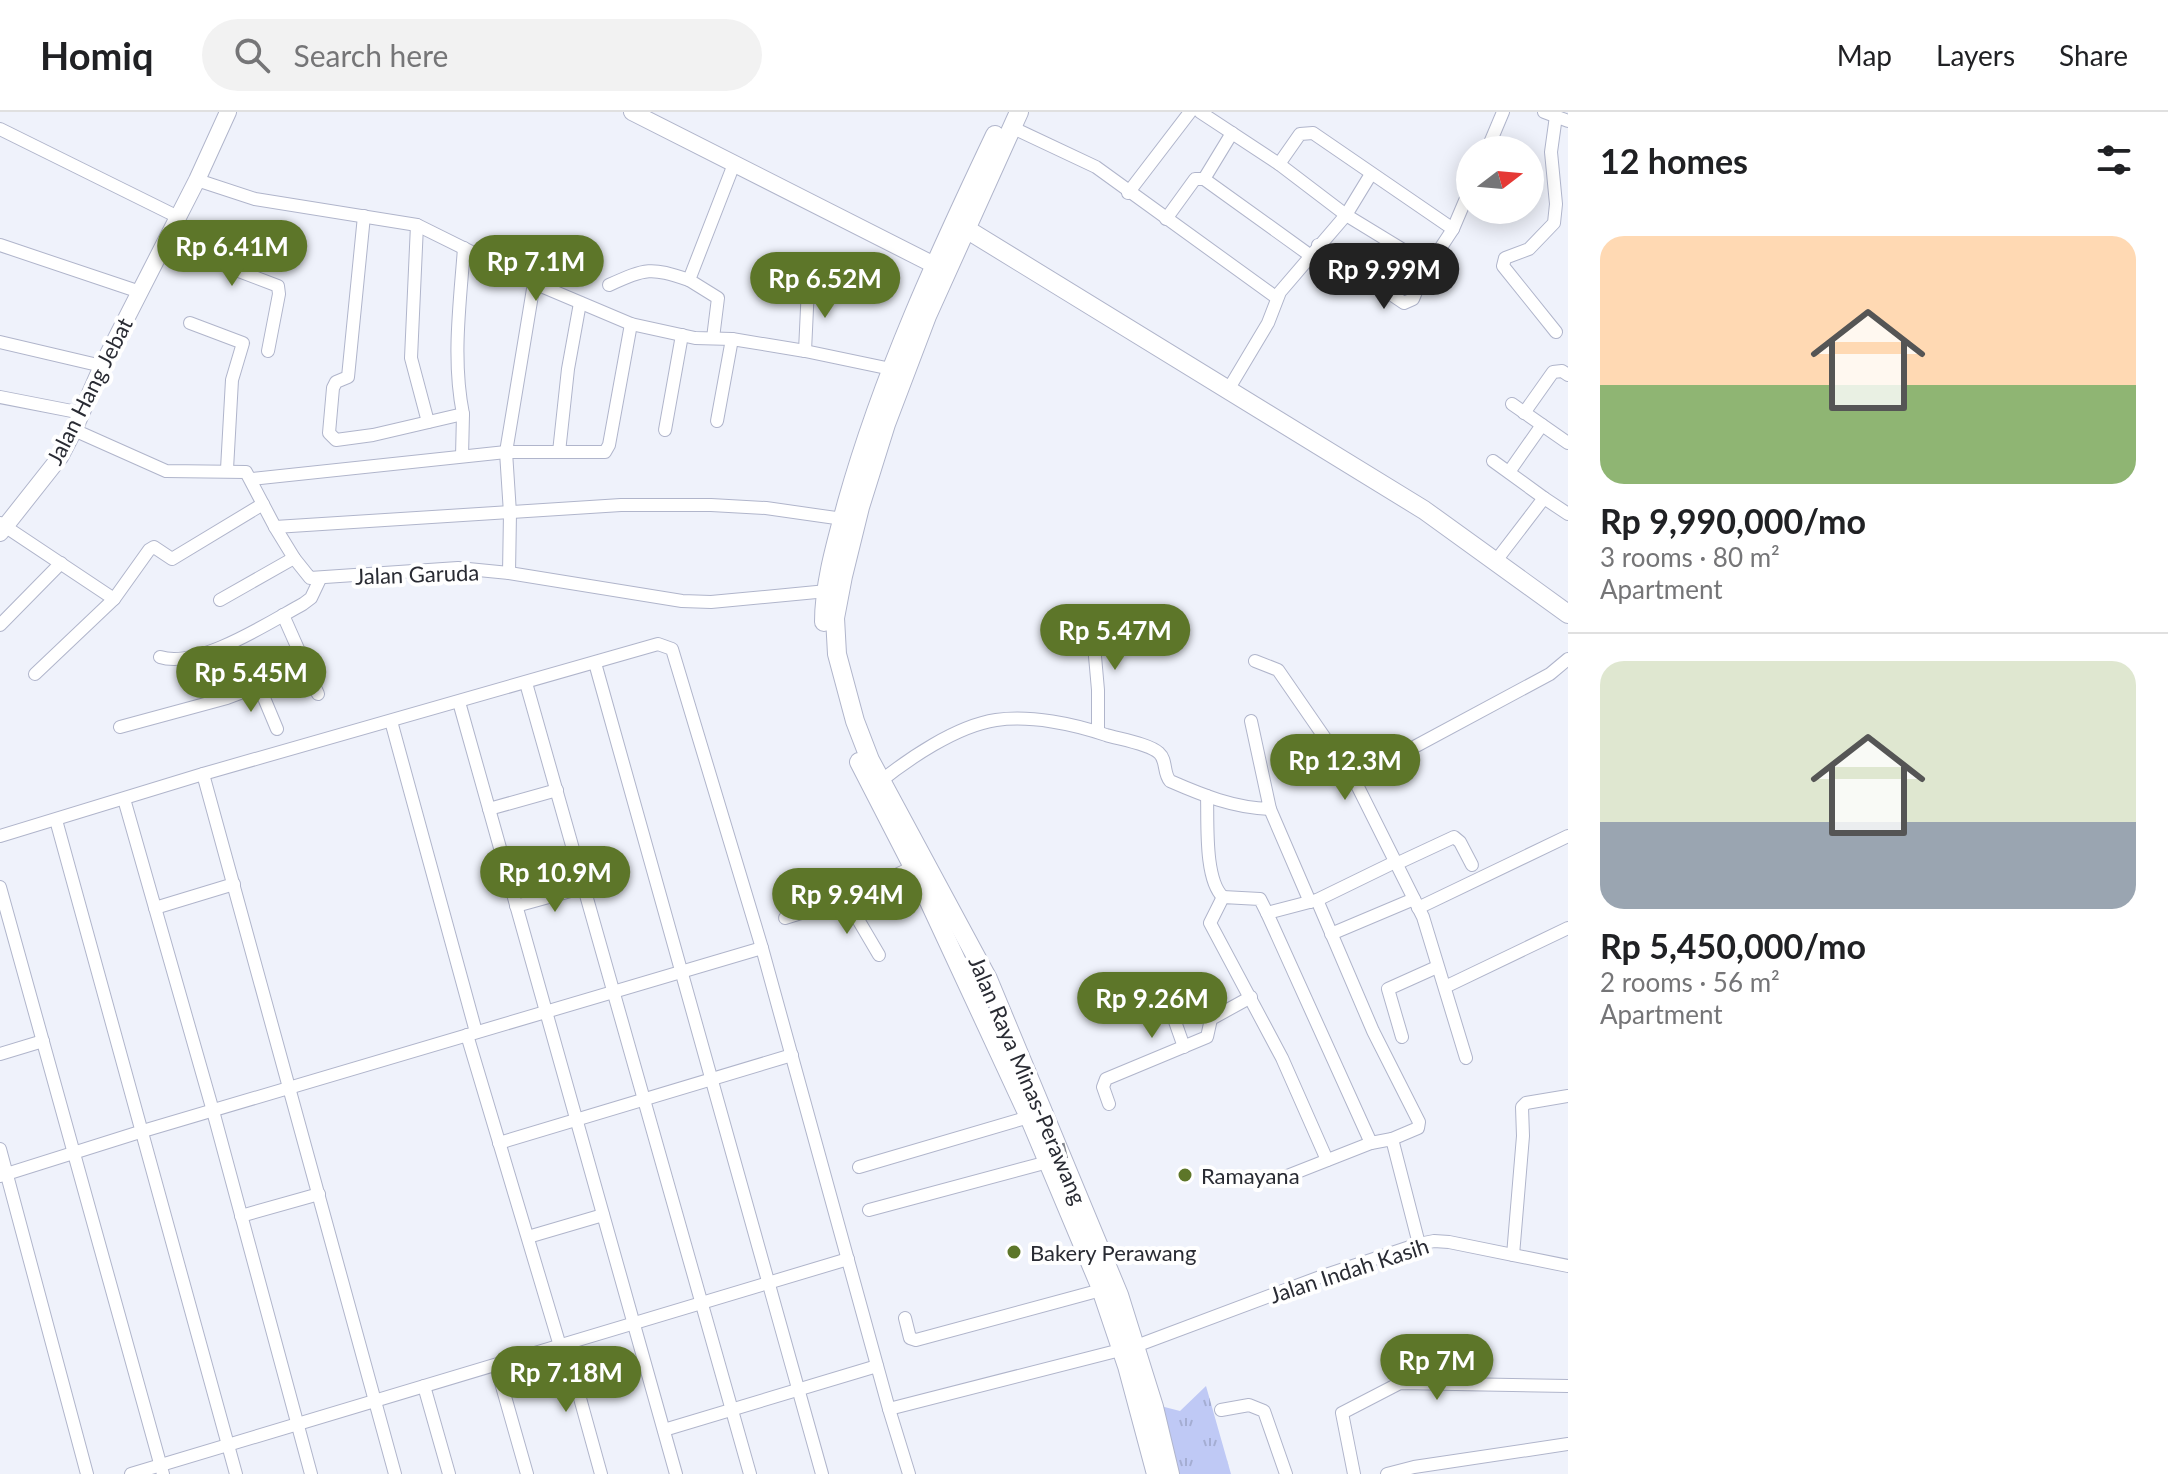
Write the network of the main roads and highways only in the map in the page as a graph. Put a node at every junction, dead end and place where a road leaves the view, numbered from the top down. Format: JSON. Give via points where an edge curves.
{"nodes":[{"id":1,"x":1012,"y":117,"type":"edge"},
{"id":2,"x":961,"y":225,"type":"junction"},
{"id":3,"x":940,"y":268,"type":"junction"},
{"id":4,"x":1568,"y":614,"type":"edge"},
{"id":5,"x":876,"y":784,"type":"junction"},
{"id":6,"x":1129,"y":1348,"type":"junction"},
{"id":7,"x":1156,"y":1474,"type":"edge"},
{"id":8,"x":1170,"y":1474,"type":"edge"}],
"edges":[{"from":1,"to":2,"type":"main road","name":"Jalan Raya Minas-Perawang"},
{"from":2,"to":3,"type":"main road","name":"Jalan Raya Minas-Perawang"},
{"from":2,"to":4,"type":"main road","via":[[1424,510]]},
{"from":3,"to":5,"type":"main road","name":"Jalan Raya Minas-Perawang","via":[[860,507],[835,618],[846,691]]},
{"from":3,"to":5,"type":"main road","name":"Jalan Raya Minas-Perawang","via":[[891,369],[858,463],[824,614],[826,654],[850,739]]},
{"from":5,"to":6,"type":"main road","name":"Jalan Raya Minas-Perawang"},
{"from":5,"to":6,"type":"main road","name":"Jalan Raya Minas-Perawang","via":[[988,979],[1119,1295]]},
{"from":6,"to":7,"type":"main road","name":"Jalan Raya Minas-Perawang"},
{"from":6,"to":8,"type":"main road","name":"Jalan Raya Minas-Perawang"}]}
